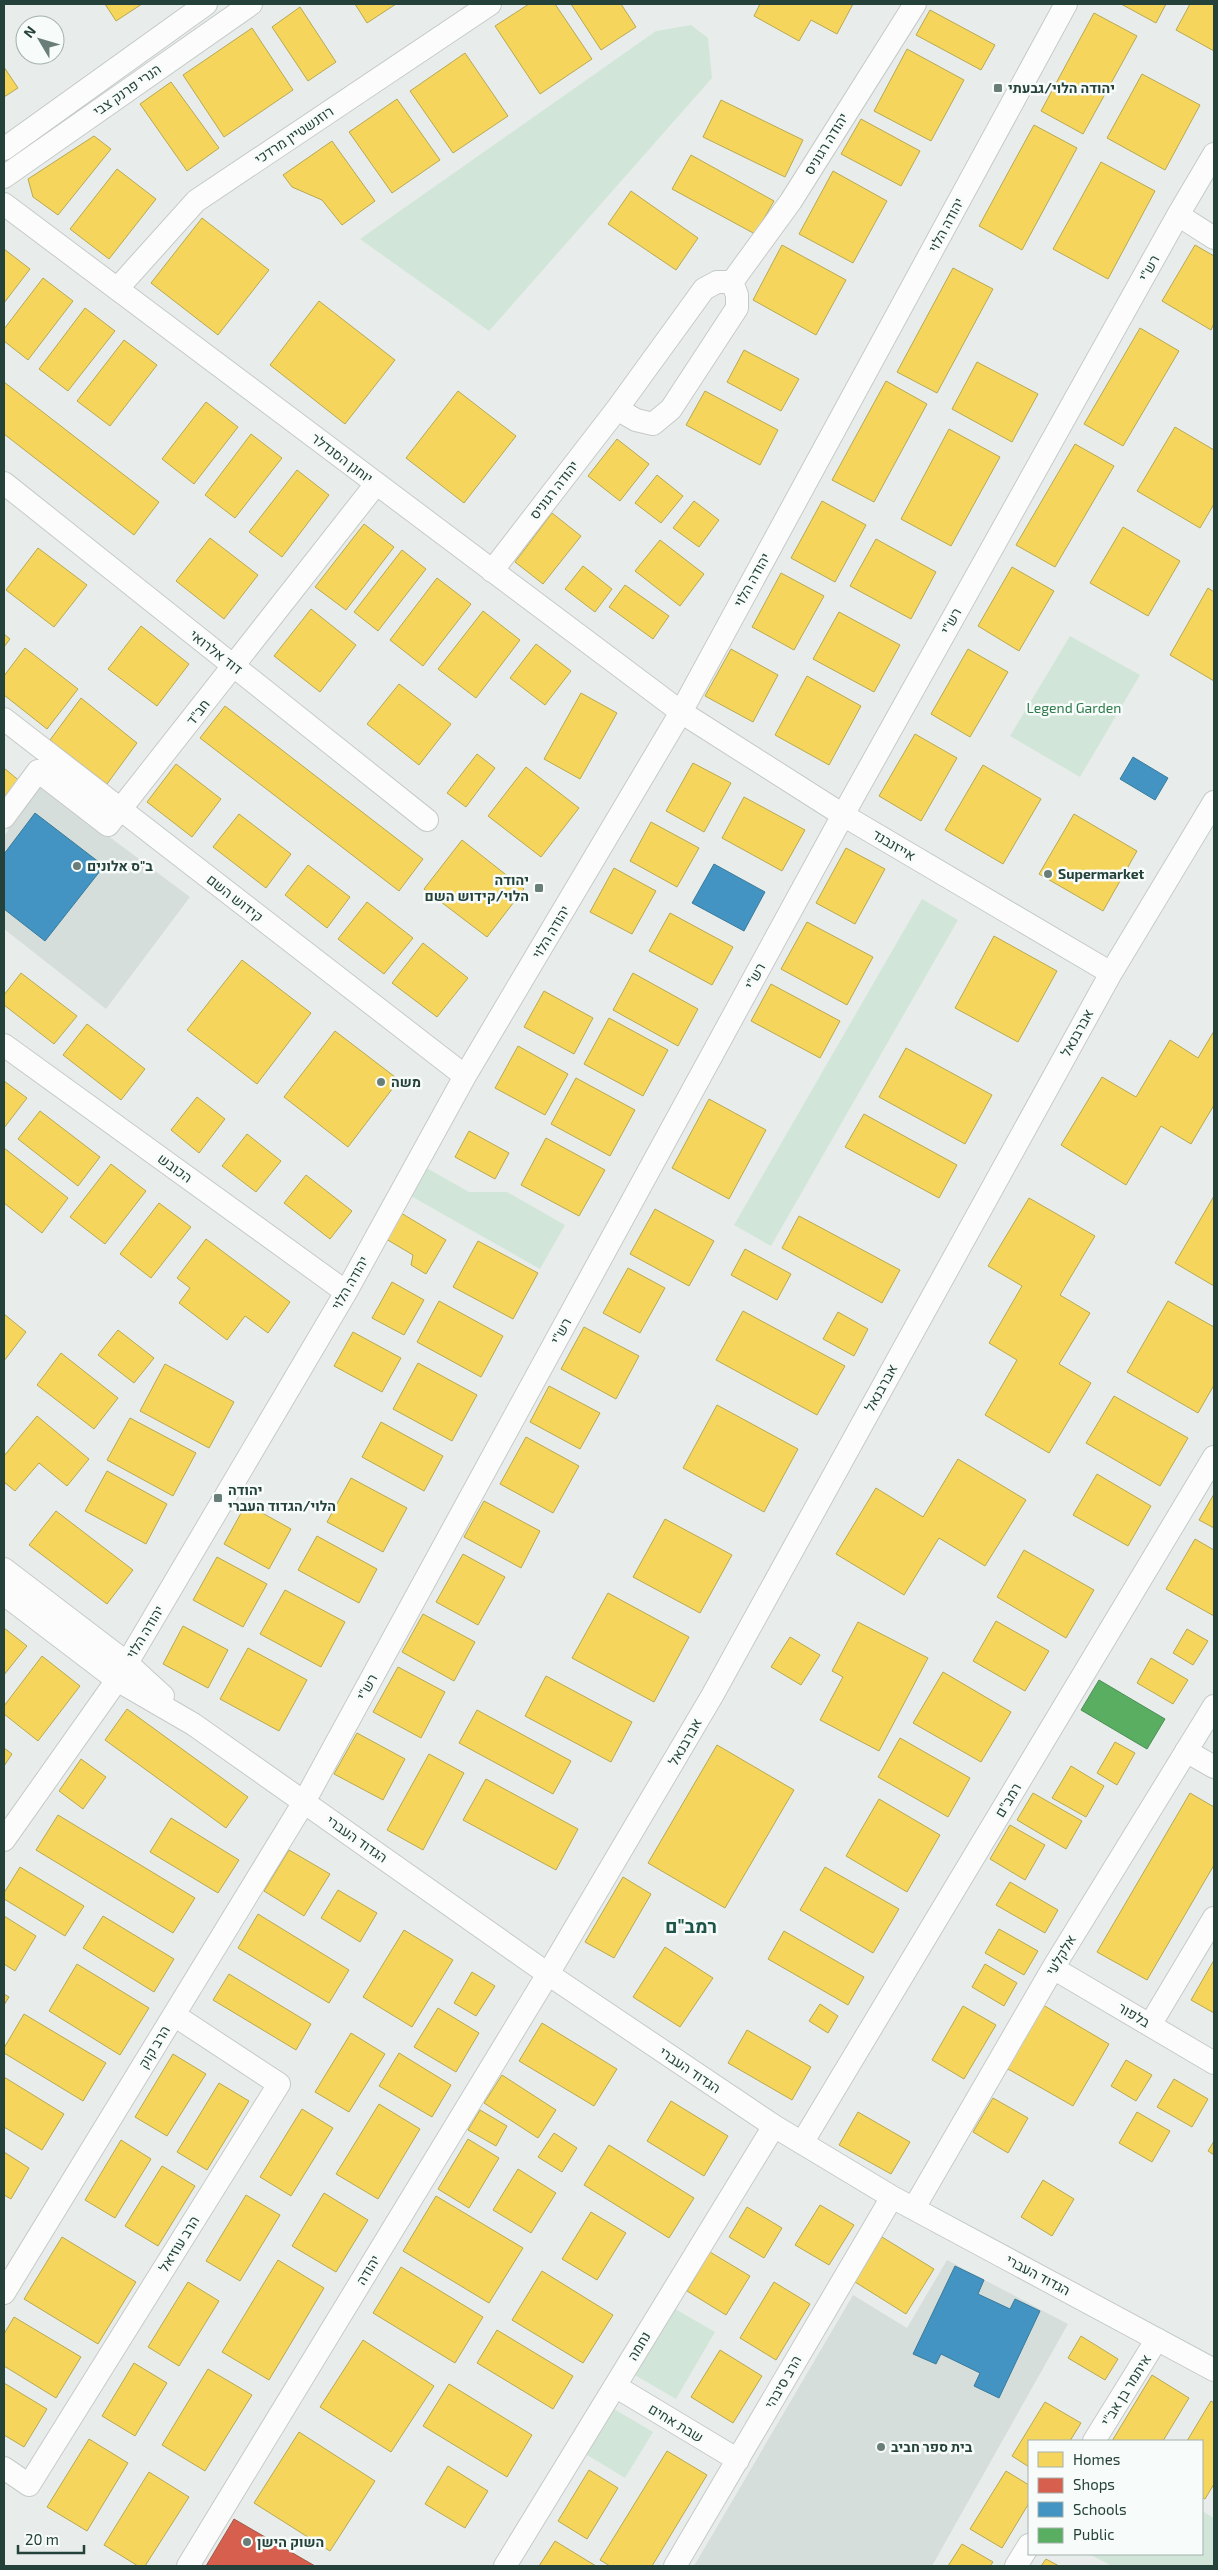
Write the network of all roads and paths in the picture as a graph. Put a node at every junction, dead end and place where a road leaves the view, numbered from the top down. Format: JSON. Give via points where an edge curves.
{"nodes":[{"id":1,"x":206,"y":4,"type":"edge"},
{"id":2,"x":251,"y":4,"type":"edge"},
{"id":3,"x":490,"y":4,"type":"edge"},
{"id":4,"x":915,"y":4,"type":"edge"},
{"id":5,"x":1066,"y":4,"type":"edge"},
{"id":6,"x":4,"y":149,"type":"edge"},
{"id":7,"x":1214,"y":154,"type":"edge"},
{"id":8,"x":4,"y":177,"type":"edge"},
{"id":9,"x":4,"y":204,"type":"edge"},
{"id":10,"x":1178,"y":214,"type":"junction"},
{"id":11,"x":1214,"y":238,"type":"edge"},
{"id":12,"x":732,"y":282,"type":"junction"},
{"id":13,"x":117,"y":289,"type":"junction"},
{"id":14,"x":617,"y":409,"type":"junction"},
{"id":15,"x":4,"y":483,"type":"edge"},
{"id":16,"x":376,"y":484,"type":"junction"},
{"id":17,"x":492,"y":571,"type":"junction"},
{"id":18,"x":234,"y":666,"type":"junction"},
{"id":19,"x":681,"y":712,"type":"junction"},
{"id":20,"x":4,"y":720,"type":"edge"},
{"id":21,"x":1214,"y":802,"type":"edge"},
{"id":22,"x":121,"y":809,"type":"junction"},
{"id":23,"x":843,"y":815,"type":"junction"},
{"id":24,"x":4,"y":817,"type":"edge"},
{"id":25,"x":428,"y":820,"type":"dead end"},
{"id":26,"x":1111,"y":972,"type":"junction"},
{"id":27,"x":4,"y":1045,"type":"edge"},
{"id":28,"x":465,"y":1076,"type":"junction"},
{"id":29,"x":346,"y":1292,"type":"junction"},
{"id":30,"x":1214,"y":1457,"type":"edge"},
{"id":31,"x":4,"y":1569,"type":"edge"},
{"id":32,"x":4,"y":1594,"type":"edge"},
{"id":33,"x":122,"y":1671,"type":"junction"},
{"id":34,"x":1214,"y":1706,"type":"edge"},
{"id":35,"x":1186,"y":1752,"type":"junction"},
{"id":36,"x":1214,"y":1767,"type":"edge"},
{"id":37,"x":304,"y":1802,"type":"junction"},
{"id":38,"x":4,"y":1840,"type":"edge"},
{"id":39,"x":1214,"y":1918,"type":"edge"},
{"id":40,"x":1053,"y":1968,"type":"junction"},
{"id":41,"x":548,"y":1974,"type":"junction"},
{"id":42,"x":174,"y":2015,"type":"junction"},
{"id":43,"x":1150,"y":2025,"type":"junction"},
{"id":44,"x":1214,"y":2063,"type":"edge"},
{"id":45,"x":774,"y":2126,"type":"junction"},
{"id":46,"x":802,"y":2143,"type":"junction"},
{"id":47,"x":892,"y":2197,"type":"junction"},
{"id":48,"x":914,"y":2208,"type":"junction"},
{"id":49,"x":4,"y":2293,"type":"edge"},
{"id":50,"x":1158,"y":2339,"type":"junction"},
{"id":51,"x":1214,"y":2370,"type":"edge"},
{"id":52,"x":615,"y":2386,"type":"junction"},
{"id":53,"x":1095,"y":2440,"type":"edge"},
{"id":54,"x":738,"y":2460,"type":"junction"},
{"id":55,"x":4,"y":2468,"type":"edge"},
{"id":56,"x":1028,"y":2547,"type":"edge"},
{"id":57,"x":188,"y":2566,"type":"edge"},
{"id":58,"x":505,"y":2566,"type":"edge"},
{"id":59,"x":676,"y":2566,"type":"edge"},
{"id":60,"x":1016,"y":2566,"type":"edge"}],
"edges":[{"from":1,"to":6,"type":"street","name":"הנרי פרנק צבי"},
{"from":2,"to":8,"type":"street","name":"הנרי פרנק צבי"},
{"from":3,"to":13,"type":"street","name":"רוזנשטיין מרדכי","via":[[196,201]]},
{"from":4,"to":12,"type":"street","name":"יהודה רגוניס","via":[[791,201]]},
{"from":5,"to":19,"type":"street","name":"יהודה הלוי"},
{"from":7,"to":10,"type":"street","name":"רש\"י"},
{"from":9,"to":13,"type":"street","name":"יוחנן הסנדלר"},
{"from":10,"to":11,"type":"street"},
{"from":10,"to":23,"type":"street","name":"רש\"י"},
{"from":12,"to":14,"type":"street","name":"יהודה רגוניס","via":[[717,282],[704,289]]},
{"from":12,"to":14,"type":"street","via":[[737,294],[737,308],[671,409],[654,424],[636,420]]},
{"from":13,"to":16,"type":"street","name":"יוחנן הסנדלר"},
{"from":14,"to":17,"type":"street","name":"יהודה רגוניס"},
{"from":15,"to":18,"type":"street","name":"דוד אלרואי"},
{"from":16,"to":17,"type":"street","name":"יוחנן הסנדלר"},
{"from":16,"to":18,"type":"street","name":"חב\"ד"},
{"from":17,"to":19,"type":"street","name":"יוחנן הסנדלר"},
{"from":18,"to":22,"type":"street","name":"חב\"ד"},
{"from":18,"to":25,"type":"street","name":"דוד אלרואי"},
{"from":19,"to":23,"type":"street","name":"אייזנבנד"},
{"from":19,"to":28,"type":"street","name":"יהודה הלוי"},
{"from":20,"to":22,"type":"street","name":"קידוש השם"},
{"from":21,"to":26,"type":"street","name":"אברבנאל"},
{"from":22,"to":24,"type":"street","name":"חב\"ד","via":[[108,825],[38,771]]},
{"from":22,"to":28,"type":"street","name":"קידוש השם"},
{"from":23,"to":26,"type":"street","name":"אייזנבנד"},
{"from":23,"to":37,"type":"street","name":"רש\"י"},
{"from":26,"to":41,"type":"street","name":"אברבנאל","via":[[712,1696]]},
{"from":27,"to":29,"type":"street","name":"הכובש"},
{"from":28,"to":29,"type":"street","name":"יהודה הלוי"},
{"from":29,"to":33,"type":"street","name":"יהודה הלוי"},
{"from":30,"to":46,"type":"street","name":"רמב\"ם"},
{"from":31,"to":33,"type":"street","name":"הגדוד העברי"},
{"from":32,"to":33,"type":"street","name":"הגדוד העברי"},
{"from":33,"to":37,"type":"street","name":"הגדוד העברי"},
{"from":33,"to":38,"type":"street","name":"יהודה הלוי"},
{"from":34,"to":35,"type":"street","name":"אלקלעי"},
{"from":35,"to":36,"type":"street"},
{"from":35,"to":40,"type":"street","name":"אלקלעי"},
{"from":37,"to":41,"type":"street","name":"הגדוד העברי"},
{"from":37,"to":42,"type":"street","name":"הרב קוק"},
{"from":39,"to":43,"type":"street"},
{"from":40,"to":43,"type":"street","name":"בלפור"},
{"from":40,"to":48,"type":"street","name":"אלקלעי"},
{"from":41,"to":45,"type":"street","name":"הגדוד העברי"},
{"from":41,"to":57,"type":"street","name":"יהודה"},
{"from":42,"to":49,"type":"street","name":"הרב קוק"},
{"from":42,"to":55,"type":"street","name":"הרב עוזיאל","via":[[279,2084],[29,2485]]},
{"from":43,"to":44,"type":"street","name":"בלפור"},
{"from":45,"to":46,"type":"street","name":"הגדוד העברי"},
{"from":45,"to":52,"type":"street","name":"נחמה"},
{"from":46,"to":47,"type":"street","name":"הגדוד העברי"},
{"from":47,"to":48,"type":"street","name":"הגדוד העברי"},
{"from":47,"to":54,"type":"street","name":"הרב סיבהי"},
{"from":48,"to":50,"type":"street","name":"הגדוד העברי"},
{"from":50,"to":51,"type":"street","name":"הגדוד העברי"},
{"from":50,"to":53,"type":"street","name":"איתמר בן אב\"י"},
{"from":52,"to":54,"type":"street","name":"שבת אחים"},
{"from":52,"to":58,"type":"street","name":"נחמה"},
{"from":54,"to":59,"type":"street","name":"הרב סיבהי"},
{"from":56,"to":60,"type":"street"}]}
